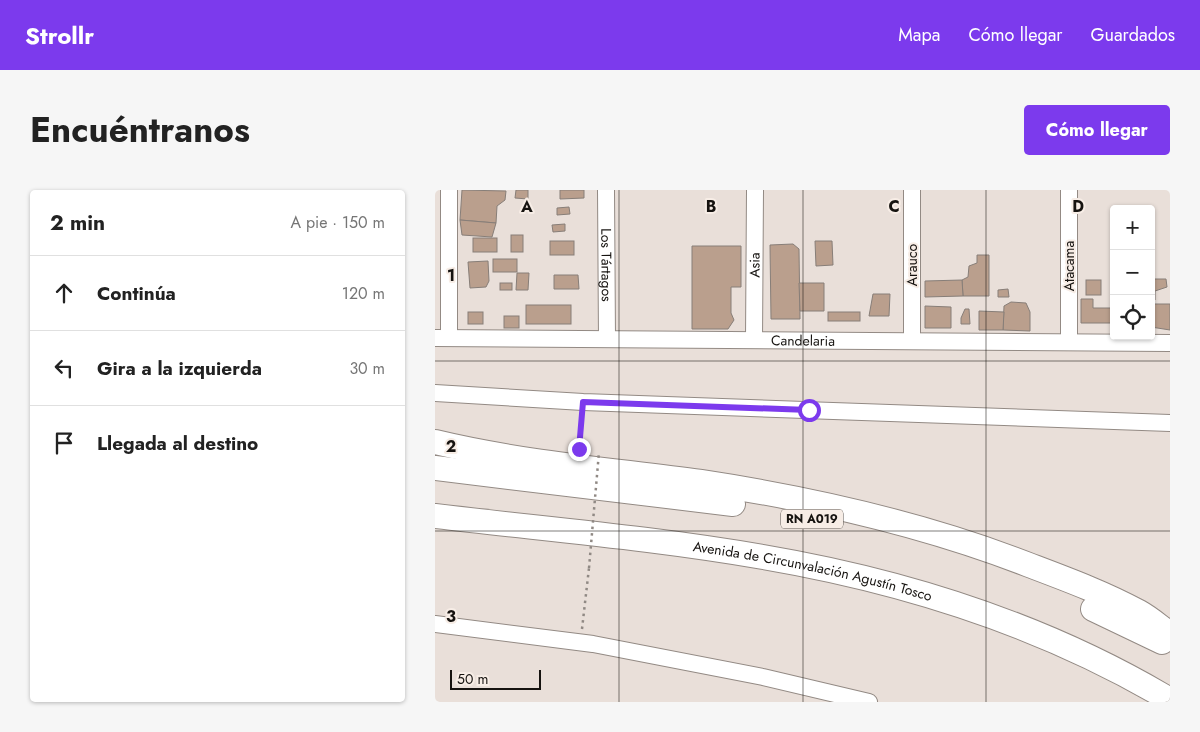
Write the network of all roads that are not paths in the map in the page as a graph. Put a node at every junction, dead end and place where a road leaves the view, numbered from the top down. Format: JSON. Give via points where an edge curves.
{"nodes":[{"id":1,"x":449,"y":190,"type":"edge"},
{"id":2,"x":606,"y":190,"type":"edge"},
{"id":3,"x":755,"y":190,"type":"edge"},
{"id":4,"x":912,"y":190,"type":"edge"},
{"id":5,"x":1069,"y":190,"type":"edge"},
{"id":6,"x":442,"y":338,"type":"edge"},
{"id":7,"x":607,"y":339,"type":"junction"},
{"id":8,"x":754,"y":340,"type":"junction"},
{"id":9,"x":912,"y":341,"type":"junction"},
{"id":10,"x":1069,"y":342,"type":"junction"},
{"id":11,"x":1170,"y":343,"type":"edge"},
{"id":12,"x":435,"y":393,"type":"edge"},
{"id":13,"x":1170,"y":423,"type":"edge"},
{"id":14,"x":435,"y":442,"type":"edge"},
{"id":15,"x":435,"y":468,"type":"edge"},
{"id":16,"x":435,"y":516,"type":"edge"},
{"id":17,"x":435,"y":522,"type":"edge"},
{"id":18,"x":507,"y":524,"type":"junction"},
{"id":19,"x":551,"y":528,"type":"junction"},
{"id":20,"x":435,"y":624,"type":"edge"},
{"id":21,"x":1170,"y":634,"type":"edge"},
{"id":22,"x":1170,"y":646,"type":"edge"},
{"id":23,"x":1170,"y":700,"type":"edge"},
{"id":24,"x":869,"y":702,"type":"edge"},
{"id":25,"x":1147,"y":702,"type":"edge"}],
"edges":[{"from":1,"to":6,"type":"street"},
{"from":2,"to":7,"type":"street","name":"Los Tártagos"},
{"from":3,"to":8,"type":"street","name":"Asia"},
{"from":4,"to":9,"type":"street","name":"Arauco"},
{"from":5,"to":10,"type":"street","name":"Atacama"},
{"from":6,"to":7,"type":"street","name":"Candelaria"},
{"from":7,"to":8,"type":"street","name":"Candelaria"},
{"from":8,"to":9,"type":"street","name":"Candelaria"},
{"from":9,"to":10,"type":"street","name":"Candelaria"},
{"from":10,"to":11,"type":"street","name":"Candelaria"},
{"from":12,"to":13,"type":"street","via":[[583,402]]},
{"from":14,"to":21,"type":"highway","via":[[510,456],[713,484],[878,517],[1004,555],[1073,582],[1141,613]]},
{"from":15,"to":22,"type":"highway","number":"RN A019","via":[[703,500],[874,533],[998,569],[1063,595]]},
{"from":16,"to":18,"type":"highway","name":"Avenida de Circunvalación Agustín Tosco"},
{"from":17,"to":18,"type":"highway"},
{"from":18,"to":19,"type":"highway","name":"Avenida de Circunvalación Agustín Tosco"},
{"from":19,"to":23,"type":"highway","name":"Avenida de Circunvalación Agustín Tosco","via":[[763,557],[919,593],[1048,639]]},
{"from":19,"to":25,"type":"highway","via":[[693,558],[816,579],[915,605],[1044,652]]},
{"from":20,"to":24,"type":"street","via":[[580,642],[763,677]]}]}
